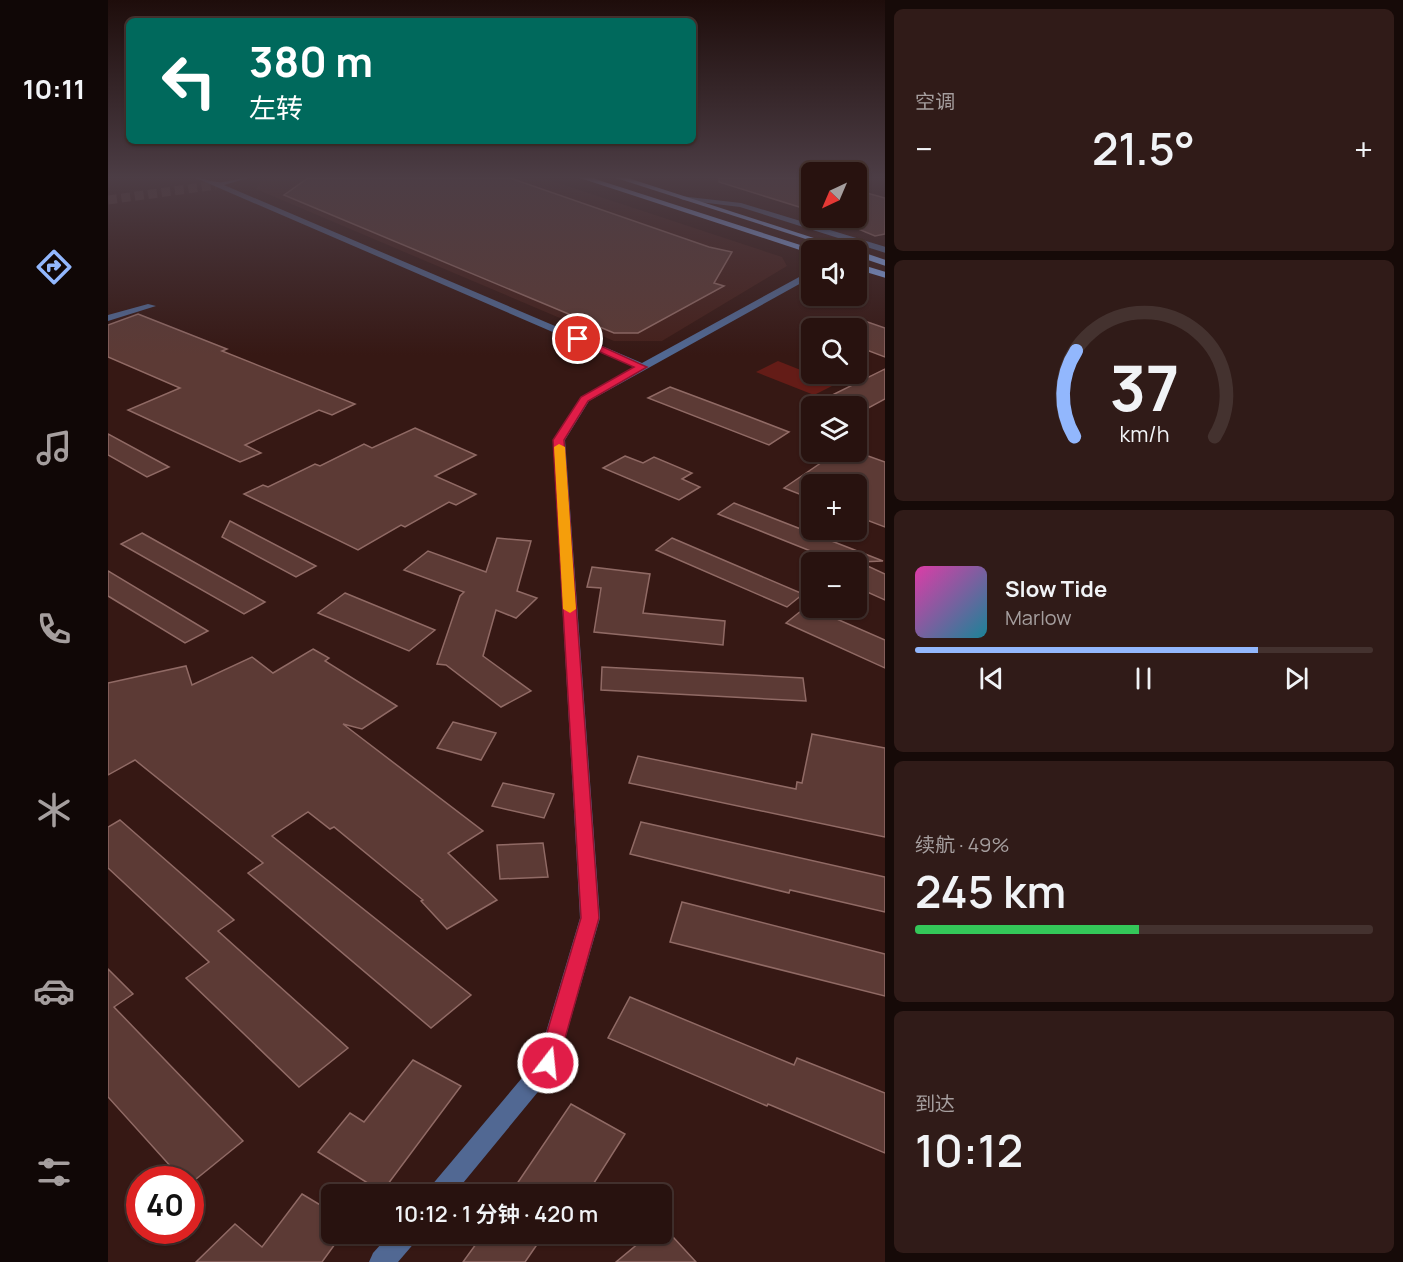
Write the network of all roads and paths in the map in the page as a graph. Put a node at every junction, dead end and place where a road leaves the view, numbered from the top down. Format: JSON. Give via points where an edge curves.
{"nodes":[{"id":1,"x":337,"y":237,"type":"edge"},
{"id":2,"x":768,"y":237,"type":"edge"},
{"id":3,"x":843,"y":237,"type":"edge"},
{"id":4,"x":801,"y":247,"type":"edge"},
{"id":5,"x":885,"y":250,"type":"edge"},
{"id":6,"x":867,"y":257,"type":"edge"},
{"id":7,"x":885,"y":263,"type":"edge"},
{"id":8,"x":867,"y":269,"type":"edge"},
{"id":9,"x":885,"y":275,"type":"edge"},
{"id":10,"x":801,"y":279,"type":"edge"},
{"id":11,"x":151,"y":306,"type":"dead end"},
{"id":12,"x":108,"y":318,"type":"edge"},
{"id":13,"x":642,"y":367,"type":"junction"},
{"id":14,"x":447,"y":1184,"type":"edge"},
{"id":15,"x":397,"y":1244,"type":"edge"},
{"id":16,"x":382,"y":1262,"type":"edge"}],
"edges":[{"from":1,"to":13,"type":"street"},
{"from":2,"to":4,"type":"main road"},
{"from":3,"to":5,"type":"street"},
{"from":6,"to":7,"type":"main road"},
{"from":8,"to":9,"type":"main road"},
{"from":10,"to":13,"type":"street"},
{"from":11,"to":12,"type":"street"},
{"from":13,"to":14,"type":"street","via":[[585,399],[559,440],[590,918],[548,1063]]},
{"from":15,"to":16,"type":"street"}]}
